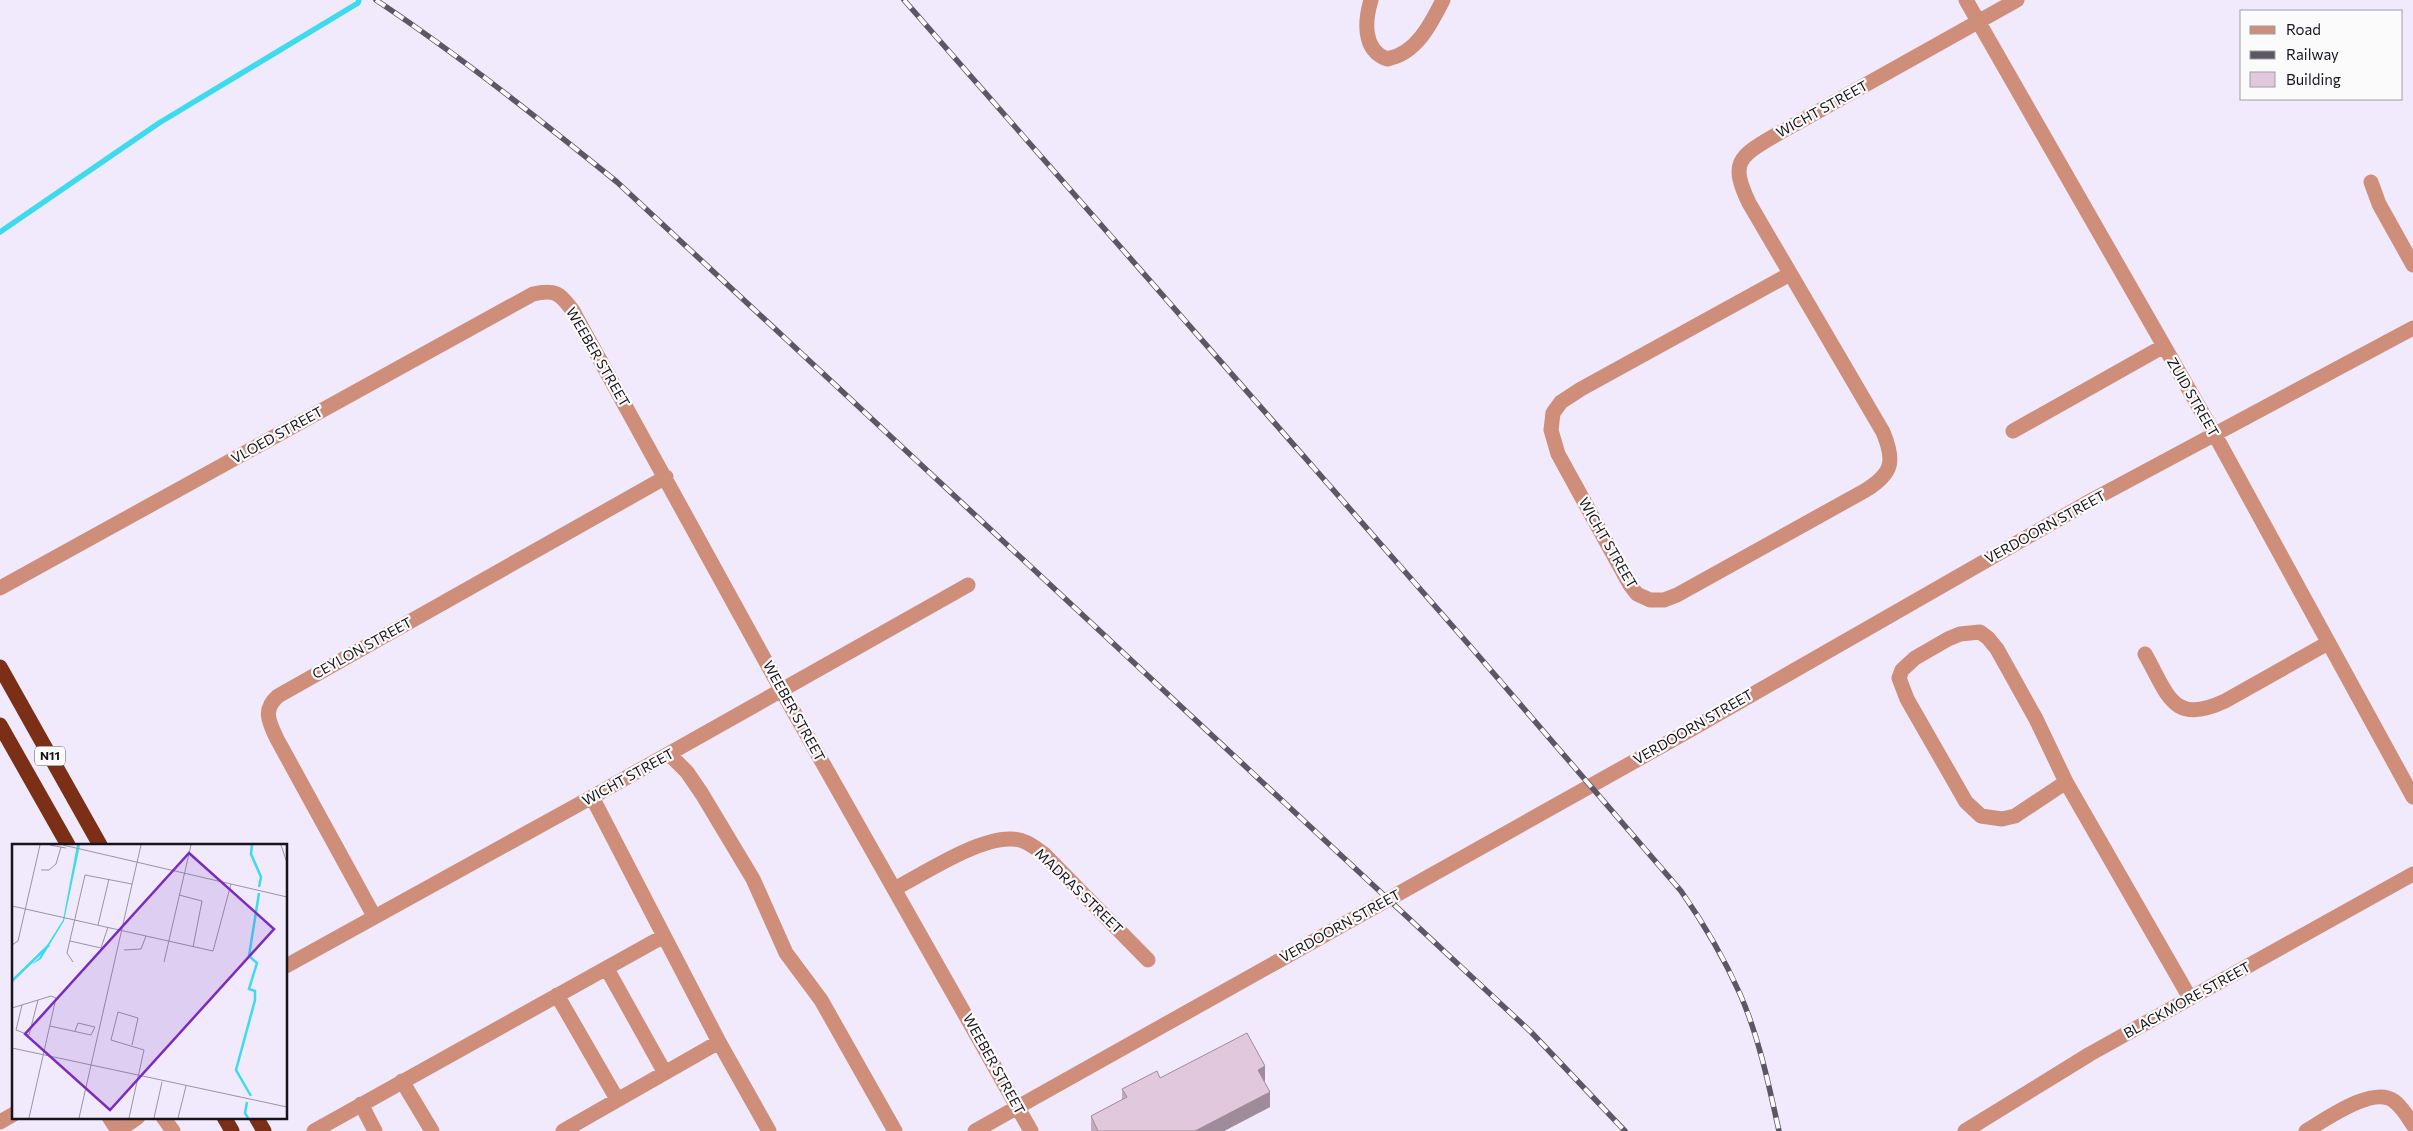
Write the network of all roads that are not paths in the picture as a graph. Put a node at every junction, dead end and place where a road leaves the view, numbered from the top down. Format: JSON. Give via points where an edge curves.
{"nodes":[{"id":1,"x":1371,"y":0,"type":"edge"},
{"id":2,"x":1443,"y":0,"type":"edge"},
{"id":3,"x":1966,"y":0,"type":"edge"},
{"id":4,"x":2017,"y":0,"type":"edge"},
{"id":5,"x":1978,"y":22,"type":"junction"},
{"id":6,"x":2371,"y":182,"type":"dead end"},
{"id":7,"x":2413,"y":265,"type":"edge"},
{"id":8,"x":1790,"y":274,"type":"junction"},
{"id":9,"x":557,"y":293,"type":"joint"},
{"id":10,"x":2413,"y":328,"type":"edge"},
{"id":11,"x":2164,"y":346,"type":"junction"},
{"id":12,"x":2013,"y":431,"type":"dead end"},
{"id":13,"x":2215,"y":435,"type":"junction"},
{"id":14,"x":666,"y":477,"type":"junction"},
{"id":15,"x":968,"y":585,"type":"dead end"},
{"id":16,"x":0,"y":588,"type":"edge"},
{"id":17,"x":2328,"y":643,"type":"junction"},
{"id":18,"x":2145,"y":654,"type":"dead end"},
{"id":19,"x":0,"y":667,"type":"edge"},
{"id":20,"x":782,"y":691,"type":"junction"},
{"id":21,"x":0,"y":725,"type":"edge"},
{"id":22,"x":669,"y":754,"type":"junction"},
{"id":23,"x":2066,"y":782,"type":"junction"},
{"id":24,"x":2413,"y":797,"type":"edge"},
{"id":25,"x":592,"y":798,"type":"junction"},
{"id":26,"x":67,"y":844,"type":"edge"},
{"id":27,"x":99,"y":844,"type":"edge"},
{"id":28,"x":2413,"y":874,"type":"edge"},
{"id":29,"x":894,"y":889,"type":"junction"},
{"id":30,"x":374,"y":916,"type":"junction"},
{"id":31,"x":664,"y":936,"type":"junction"},
{"id":32,"x":1148,"y":960,"type":"dead end"},
{"id":33,"x":288,"y":965,"type":"edge"},
{"id":34,"x":607,"y":969,"type":"junction"},
{"id":35,"x":557,"y":995,"type":"junction"},
{"id":36,"x":2190,"y":998,"type":"junction"},
{"id":37,"x":719,"y":1042,"type":"junction"},
{"id":38,"x":665,"y":1073,"type":"junction"},
{"id":39,"x":402,"y":1081,"type":"junction"},
{"id":40,"x":617,"y":1099,"type":"junction"},
{"id":41,"x":361,"y":1104,"type":"junction"},
{"id":42,"x":1018,"y":1106,"type":"junction"},
{"id":43,"x":12,"y":1115,"type":"edge"},
{"id":44,"x":110,"y":1118,"type":"edge"},
{"id":45,"x":137,"y":1118,"type":"edge"},
{"id":46,"x":164,"y":1118,"type":"edge"},
{"id":47,"x":225,"y":1118,"type":"edge"},
{"id":48,"x":257,"y":1118,"type":"edge"},
{"id":49,"x":0,"y":1122,"type":"edge"},
{"id":50,"x":2413,"y":1125,"type":"edge"},
{"id":51,"x":118,"y":1131,"type":"edge"},
{"id":52,"x":173,"y":1131,"type":"edge"},
{"id":53,"x":232,"y":1131,"type":"edge"},
{"id":54,"x":264,"y":1131,"type":"edge"},
{"id":55,"x":314,"y":1131,"type":"edge"},
{"id":56,"x":375,"y":1131,"type":"edge"},
{"id":57,"x":432,"y":1131,"type":"edge"},
{"id":58,"x":563,"y":1131,"type":"edge"},
{"id":59,"x":769,"y":1131,"type":"edge"},
{"id":60,"x":895,"y":1131,"type":"edge"},
{"id":61,"x":975,"y":1131,"type":"edge"},
{"id":62,"x":1031,"y":1131,"type":"edge"},
{"id":63,"x":1965,"y":1131,"type":"edge"},
{"id":64,"x":2306,"y":1131,"type":"edge"}],
"edges":[{"from":1,"to":2,"type":"street","via":[[1367,36],[1375,52],[1387,59],[1406,52],[1416,42]]},
{"from":3,"to":5,"type":"street","name":"ZUID STREET"},
{"from":4,"to":5,"type":"street","name":"WICHT STREET"},
{"from":5,"to":8,"type":"street","name":"WICHT STREET","via":[[1744,154],[1739,172],[1740,185]]},
{"from":5,"to":11,"type":"street","name":"ZUID STREET"},
{"from":6,"to":7,"type":"street","via":[[2383,212]]},
{"from":8,"to":8,"type":"street","name":"WICHT STREET","via":[[1884,432],[1891,458],[1888,472],[1866,490],[1677,595],[1664,600],[1650,600],[1637,594],[1622,572],[1558,454],[1552,430],[1553,413],[1561,402],[1581,389]]},
{"from":9,"to":14,"type":"street","name":"WEEBER STREET","via":[[573,311]]},
{"from":9,"to":16,"type":"street","name":"VLOED STREET","via":[[533,294]]},
{"from":10,"to":13,"type":"street","name":"VERDOORN STREET"},
{"from":11,"to":12,"type":"street"},
{"from":11,"to":13,"type":"street","name":"ZUID STREET"},
{"from":13,"to":17,"type":"street","name":"ZUID STREET"},
{"from":13,"to":42,"type":"street","name":"VERDOORN STREET","via":[[2075,509],[1422,881]]},
{"from":14,"to":20,"type":"street","name":"WEEBER STREET"},
{"from":14,"to":30,"type":"street","name":"CEYLON STREET","via":[[278,696],[268,707],[267,715],[277,739]]},
{"from":15,"to":20,"type":"street","name":"WICHT STREET"},
{"from":17,"to":18,"type":"street","via":[[2225,701],[2195,712],[2174,703]]},
{"from":17,"to":24,"type":"street","name":"ZUID STREET"},
{"from":19,"to":27,"type":"highway","number":"N11"},
{"from":20,"to":22,"type":"street","name":"WICHT STREET"},
{"from":20,"to":29,"type":"street","name":"WEEBER STREET"},
{"from":21,"to":26,"type":"highway","number":"N11"},
{"from":22,"to":25,"type":"street","name":"WICHT STREET"},
{"from":22,"to":60,"type":"street","via":[[702,794],[756,886],[786,953],[821,1000]]},
{"from":23,"to":23,"type":"street","via":[[2036,718],[1988,638],[1980,632],[1954,636],[1914,658],[1902,670],[1899,678],[1907,699],[1966,802],[1981,816],[2002,819],[2015,816]]},
{"from":23,"to":36,"type":"street"},
{"from":25,"to":30,"type":"street","name":"WICHT STREET"},
{"from":25,"to":31,"type":"street"},
{"from":28,"to":36,"type":"street","name":"BLACKMORE STREET"},
{"from":29,"to":32,"type":"street","name":"MADRAS STREET","via":[[982,844],[1014,838],[1027,842],[1044,854]]},
{"from":29,"to":42,"type":"street","name":"WEEBER STREET"},
{"from":30,"to":33,"type":"street","name":"WICHT STREET"},
{"from":31,"to":34,"type":"street"},
{"from":31,"to":37,"type":"street"},
{"from":34,"to":35,"type":"street"},
{"from":34,"to":38,"type":"street"},
{"from":35,"to":39,"type":"street"},
{"from":35,"to":40,"type":"street"},
{"from":36,"to":63,"type":"street","name":"BLACKMORE STREET","via":[[2090,1054]]},
{"from":37,"to":38,"type":"street"},
{"from":37,"to":59,"type":"street"},
{"from":38,"to":40,"type":"street"},
{"from":39,"to":41,"type":"street"},
{"from":39,"to":57,"type":"street"},
{"from":40,"to":58,"type":"street"},
{"from":41,"to":55,"type":"street"},
{"from":41,"to":56,"type":"street"},
{"from":42,"to":61,"type":"street","name":"VERDOORN STREET"},
{"from":42,"to":62,"type":"street","name":"WEEBER STREET"},
{"from":43,"to":49,"type":"street"},
{"from":44,"to":51,"type":"street"},
{"from":45,"to":51,"type":"street"},
{"from":46,"to":52,"type":"street"},
{"from":47,"to":53,"type":"highway"},
{"from":48,"to":54,"type":"highway"},
{"from":50,"to":64,"type":"street","via":[[2395,1101],[2381,1096],[2356,1103]]}]}
